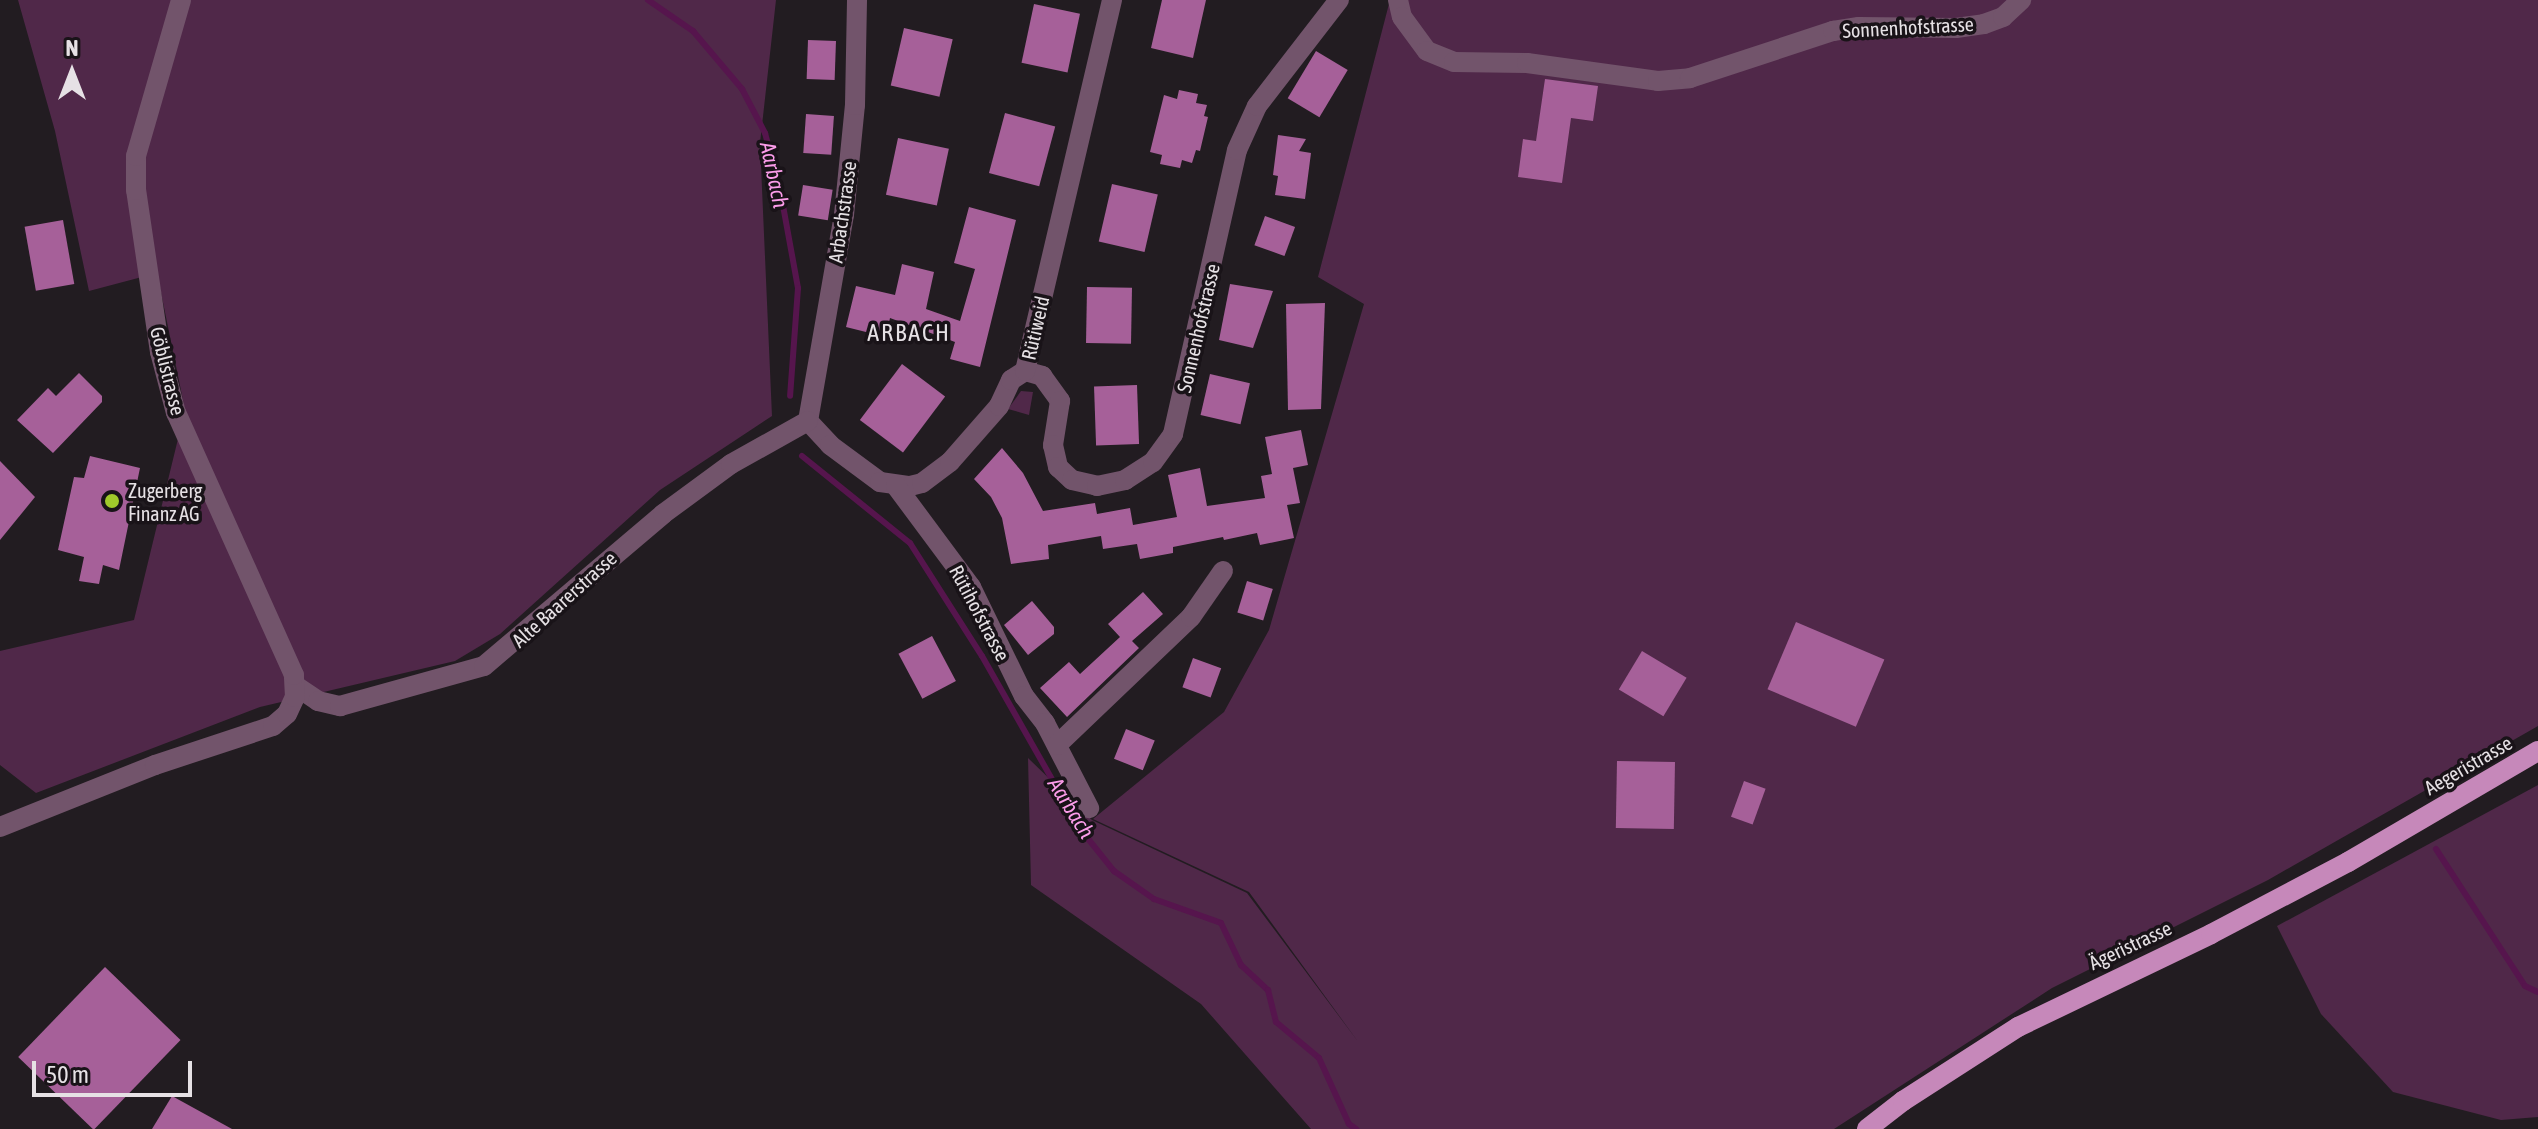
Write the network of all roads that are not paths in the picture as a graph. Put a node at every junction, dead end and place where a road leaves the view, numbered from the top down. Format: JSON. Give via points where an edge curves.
{"nodes":[{"id":1,"x":181,"y":0,"type":"edge"},
{"id":2,"x":857,"y":0,"type":"edge"},
{"id":3,"x":1112,"y":0,"type":"edge"},
{"id":4,"x":1339,"y":0,"type":"edge"},
{"id":5,"x":1398,"y":0,"type":"edge"},
{"id":6,"x":2021,"y":0,"type":"edge"},
{"id":7,"x":1025,"y":371,"type":"junction"},
{"id":8,"x":808,"y":421,"type":"junction"},
{"id":9,"x":896,"y":486,"type":"junction"},
{"id":10,"x":1223,"y":571,"type":"dead end"},
{"id":11,"x":296,"y":686,"type":"junction"},
{"id":12,"x":1057,"y":745,"type":"junction"},
{"id":13,"x":2538,"y":751,"type":"edge"},
{"id":14,"x":1089,"y":808,"type":"dead end"},
{"id":15,"x":2422,"y":819,"type":"joint"},
{"id":16,"x":0,"y":827,"type":"edge"},
{"id":17,"x":1867,"y":1129,"type":"edge"}],
"edges":[{"from":1,"to":11,"type":"street","name":"Göblistrasse","via":[[136,156],[136,190],[160,352],[176,413]]},
{"from":2,"to":8,"type":"street","name":"Arbachstrasse","via":[[855,105],[844,215]]},
{"from":3,"to":7,"type":"street","name":"Rütiweid"},
{"from":4,"to":7,"type":"street","name":"Sonnenhofstrasse","via":[[1257,106],[1237,150],[1173,434],[1153,462],[1125,480],[1097,486],[1072,480],[1058,467],[1053,445],[1060,401],[1042,376]]},
{"from":5,"to":6,"type":"street","name":"Sonnenhofstrasse","via":[[1402,17],[1427,51],[1454,62],[1527,63],[1658,81],[1690,78],[1833,31],[1984,24],[2003,17]]},
{"from":7,"to":9,"type":"street","name":"Rütiweid","via":[[1011,380],[999,406],[950,462],[922,483]]},
{"from":8,"to":9,"type":"street","via":[[830,445],[880,482]]},
{"from":8,"to":11,"type":"street","name":"Alte Baarerstrasse","via":[[731,464],[663,514],[484,666],[340,706],[318,701]]},
{"from":9,"to":12,"type":"street","name":"Rütihofstrasse","via":[[971,587],[1024,696]]},
{"from":10,"to":12,"type":"street","via":[[1191,617]]},
{"from":11,"to":16,"type":"street","via":[[292,707],[281,721]]},
{"from":12,"to":14,"type":"street","name":"Rütihofstrasse"},
{"from":13,"to":15,"type":"main road","name":"Aegeristrasse"},
{"from":15,"to":17,"type":"main road","name":"Ägeristrasse","via":[[2211,934],[2018,1027]]}]}
